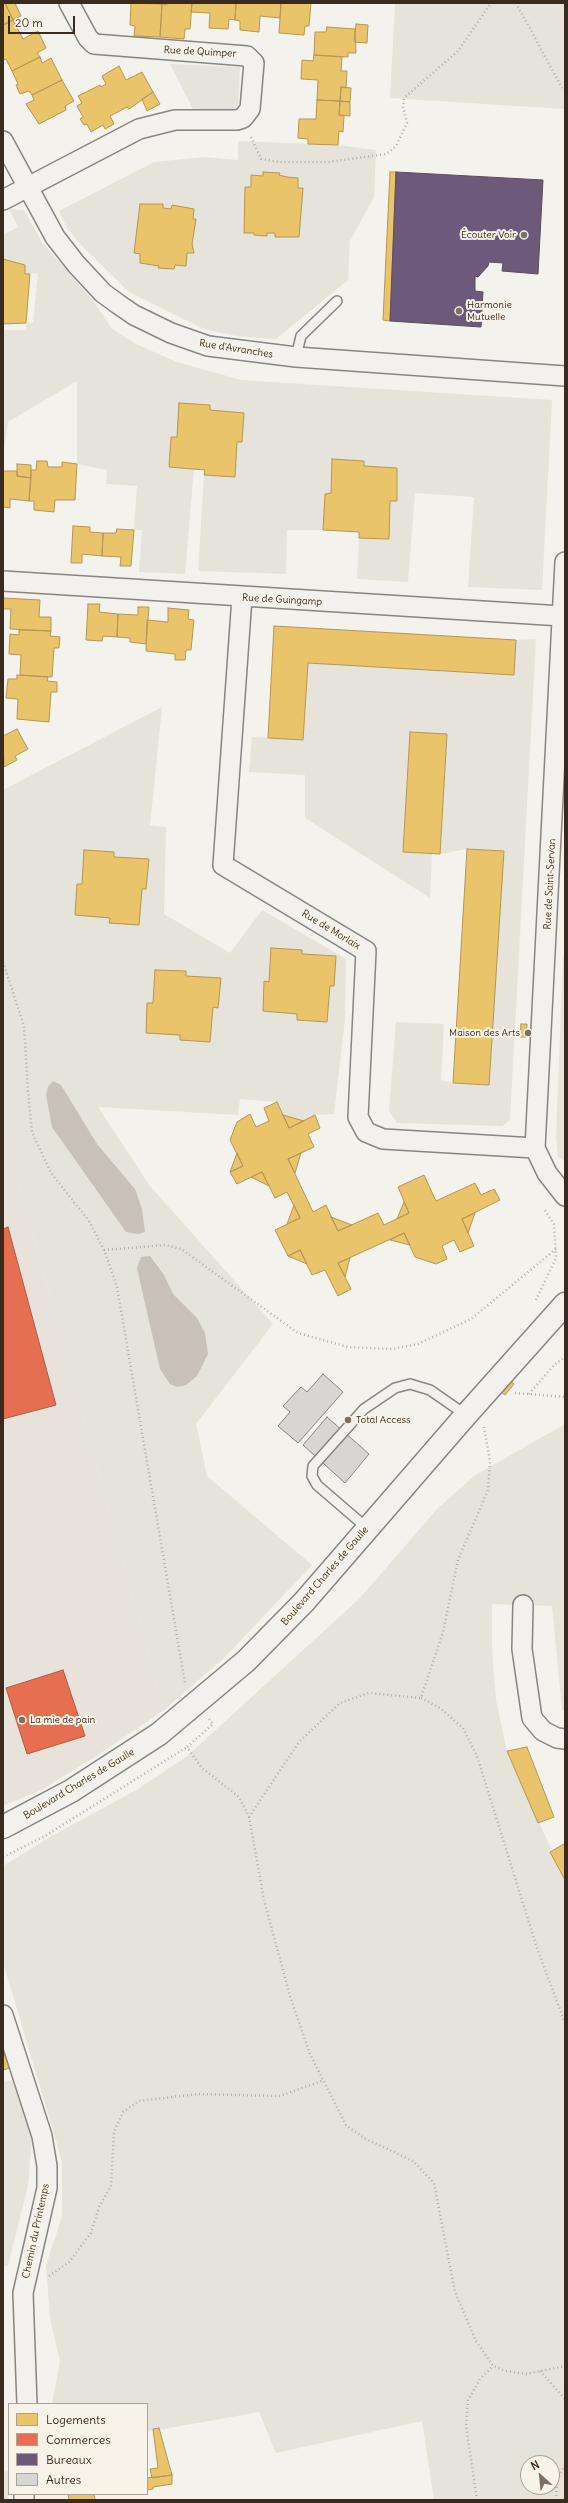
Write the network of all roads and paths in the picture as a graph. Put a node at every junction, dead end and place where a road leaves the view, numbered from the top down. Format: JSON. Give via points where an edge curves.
{"nodes":[{"id":1,"x":69,"y":3,"type":"edge"},
{"id":2,"x":491,"y":3,"type":"edge"},
{"id":3,"x":516,"y":3,"type":"edge"},
{"id":4,"x":562,"y":88,"type":"dead end"},
{"id":5,"x":243,"y":118,"type":"junction"},
{"id":6,"x":3,"y":141,"type":"edge"},
{"id":7,"x":27,"y":187,"type":"junction"},
{"id":8,"x":3,"y":200,"type":"edge"},
{"id":9,"x":337,"y":301,"type":"dead end"},
{"id":10,"x":296,"y":357,"type":"junction"},
{"id":11,"x":565,"y":376,"type":"edge"},
{"id":12,"x":565,"y":562,"type":"edge"},
{"id":13,"x":3,"y":581,"type":"edge"},
{"id":14,"x":242,"y":597,"type":"junction"},
{"id":15,"x":562,"y":616,"type":"junction"},
{"id":16,"x":3,"y":962,"type":"edge"},
{"id":17,"x":535,"y":1148,"type":"junction"},
{"id":18,"x":565,"y":1196,"type":"edge"},
{"id":19,"x":543,"y":1208,"type":"dead end"},
{"id":20,"x":556,"y":1249,"type":"junction"},
{"id":21,"x":104,"y":1250,"type":"junction"},
{"id":22,"x":536,"y":1301,"type":"dead end"},
{"id":23,"x":565,"y":1304,"type":"edge"},
{"id":24,"x":565,"y":1357,"type":"edge"},
{"id":25,"x":511,"y":1393,"type":"dead end"},
{"id":26,"x":529,"y":1394,"type":"junction"},
{"id":27,"x":565,"y":1397,"type":"edge"},
{"id":28,"x":475,"y":1419,"type":"junction"},
{"id":29,"x":367,"y":1528,"type":"junction"},
{"id":30,"x":523,"y":1605,"type":"dead end"},
{"id":31,"x":421,"y":1698,"type":"junction"},
{"id":32,"x":197,"y":1704,"type":"junction"},
{"id":33,"x":565,"y":1739,"type":"edge"},
{"id":34,"x":249,"y":1816,"type":"junction"},
{"id":35,"x":3,"y":1827,"type":"edge"},
{"id":36,"x":3,"y":2015,"type":"edge"},
{"id":37,"x":565,"y":2023,"type":"edge"},
{"id":38,"x":324,"y":2080,"type":"junction"},
{"id":39,"x":23,"y":2292,"type":"junction"},
{"id":40,"x":493,"y":2366,"type":"junction"},
{"id":41,"x":565,"y":2366,"type":"edge"},
{"id":42,"x":540,"y":2371,"type":"junction"},
{"id":43,"x":565,"y":2399,"type":"edge"},
{"id":44,"x":27,"y":2403,"type":"edge"},
{"id":45,"x":565,"y":2465,"type":"edge"},
{"id":46,"x":477,"y":2500,"type":"edge"},
{"id":47,"x":556,"y":2500,"type":"edge"}],
"edges":[{"from":1,"to":5,"type":"street","name":"Rue de Quimper","via":[[94,44],[247,56],[254,63],[250,109]]},
{"from":2,"to":5,"type":"path","via":[[458,51],[404,98],[403,107],[407,123],[396,146],[386,154],[329,162],[279,162],[261,159]]},
{"from":3,"to":4,"type":"path"},
{"from":5,"to":7,"type":"street","via":[[175,120],[139,129]]},
{"from":6,"to":7,"type":"street","name":"Rue d'Avranches"},
{"from":7,"to":8,"type":"street"},
{"from":7,"to":10,"type":"street","name":"Rue d'Avranches","via":[[55,237],[76,264],[103,293],[134,315],[171,333],[208,346]]},
{"from":9,"to":10,"type":"lane","via":[[301,336]]},
{"from":10,"to":11,"type":"street","name":"Rue d'Avranches"},
{"from":12,"to":15,"type":"street","name":"Rue de Saint-Servan"},
{"from":13,"to":14,"type":"street","name":"Rue de Guingamp"},
{"from":14,"to":15,"type":"street","name":"Rue de Guingamp"},
{"from":14,"to":17,"type":"street","name":"Rue de Morlaix","via":[[223,865],[366,952],[358,1117],[366,1132],[383,1139]]},
{"from":15,"to":17,"type":"street","name":"Rue de Saint-Servan"},
{"from":16,"to":21,"type":"path","via":[[24,1026],[32,1132],[51,1173],[89,1222]]},
{"from":17,"to":18,"type":"street","name":"Rue de Saint-Servan","via":[[546,1173]]},
{"from":19,"to":20,"type":"path","via":[[554,1224]]},
{"from":20,"to":21,"type":"path","via":[[471,1319],[418,1344],[392,1349],[348,1347],[298,1333],[181,1249],[166,1245]]},
{"from":20,"to":22,"type":"path","via":[[556,1258]]},
{"from":21,"to":32,"type":"path","via":[[117,1287],[184,1682],[188,1694]]},
{"from":23,"to":28,"type":"main road","name":"Boulevard Charles de Gaulle"},
{"from":24,"to":26,"type":"path","via":[[554,1365]]},
{"from":25,"to":26,"type":"path"},
{"from":26,"to":27,"type":"path"},
{"from":28,"to":29,"type":"main road","name":"Boulevard Charles de Gaulle"},
{"from":28,"to":29,"type":"lane","via":[[430,1390],[410,1384],[395,1388],[364,1409],[313,1466],[312,1476],[317,1485]]},
{"from":28,"to":31,"type":"path","via":[[490,1461],[488,1490],[458,1560],[443,1632]]},
{"from":29,"to":32,"type":"main road","name":"Boulevard Charles de Gaulle","via":[[304,1602],[246,1661]]},
{"from":30,"to":33,"type":"street","via":[[522,1649],[532,1718],[543,1731]]},
{"from":31,"to":34,"type":"path","via":[[369,1693],[340,1703],[299,1742]]},
{"from":31,"to":37,"type":"path","via":[[440,1708],[463,1728],[477,1756],[536,1945]]},
{"from":32,"to":34,"type":"path","via":[[213,1724],[187,1747],[202,1768],[239,1797]]},
{"from":32,"to":35,"type":"main road","name":"Boulevard Charles de Gaulle","via":[[159,1734],[114,1764],[71,1791]]},
{"from":34,"to":38,"type":"path","via":[[264,1900],[290,1996],[310,2054]]},
{"from":36,"to":39,"type":"street","name":"Chemin du Printemps","via":[[42,2136],[47,2166],[47,2188]]},
{"from":38,"to":39,"type":"path","via":[[280,2096],[198,2094],[139,2101],[123,2112],[114,2132],[111,2186],[99,2207],[91,2233],[69,2262]]},
{"from":38,"to":40,"type":"path","via":[[346,2125],[364,2138],[413,2161],[434,2183],[455,2292],[476,2341]]},
{"from":39,"to":44,"type":"street","name":"Chemin du Printemps"},
{"from":40,"to":42,"type":"path","via":[[526,2374]]},
{"from":40,"to":46,"type":"path","via":[[480,2379],[468,2400],[466,2425]]},
{"from":41,"to":42,"type":"path"},
{"from":42,"to":43,"type":"path"},
{"from":45,"to":47,"type":"path","via":[[557,2481]]}]}
